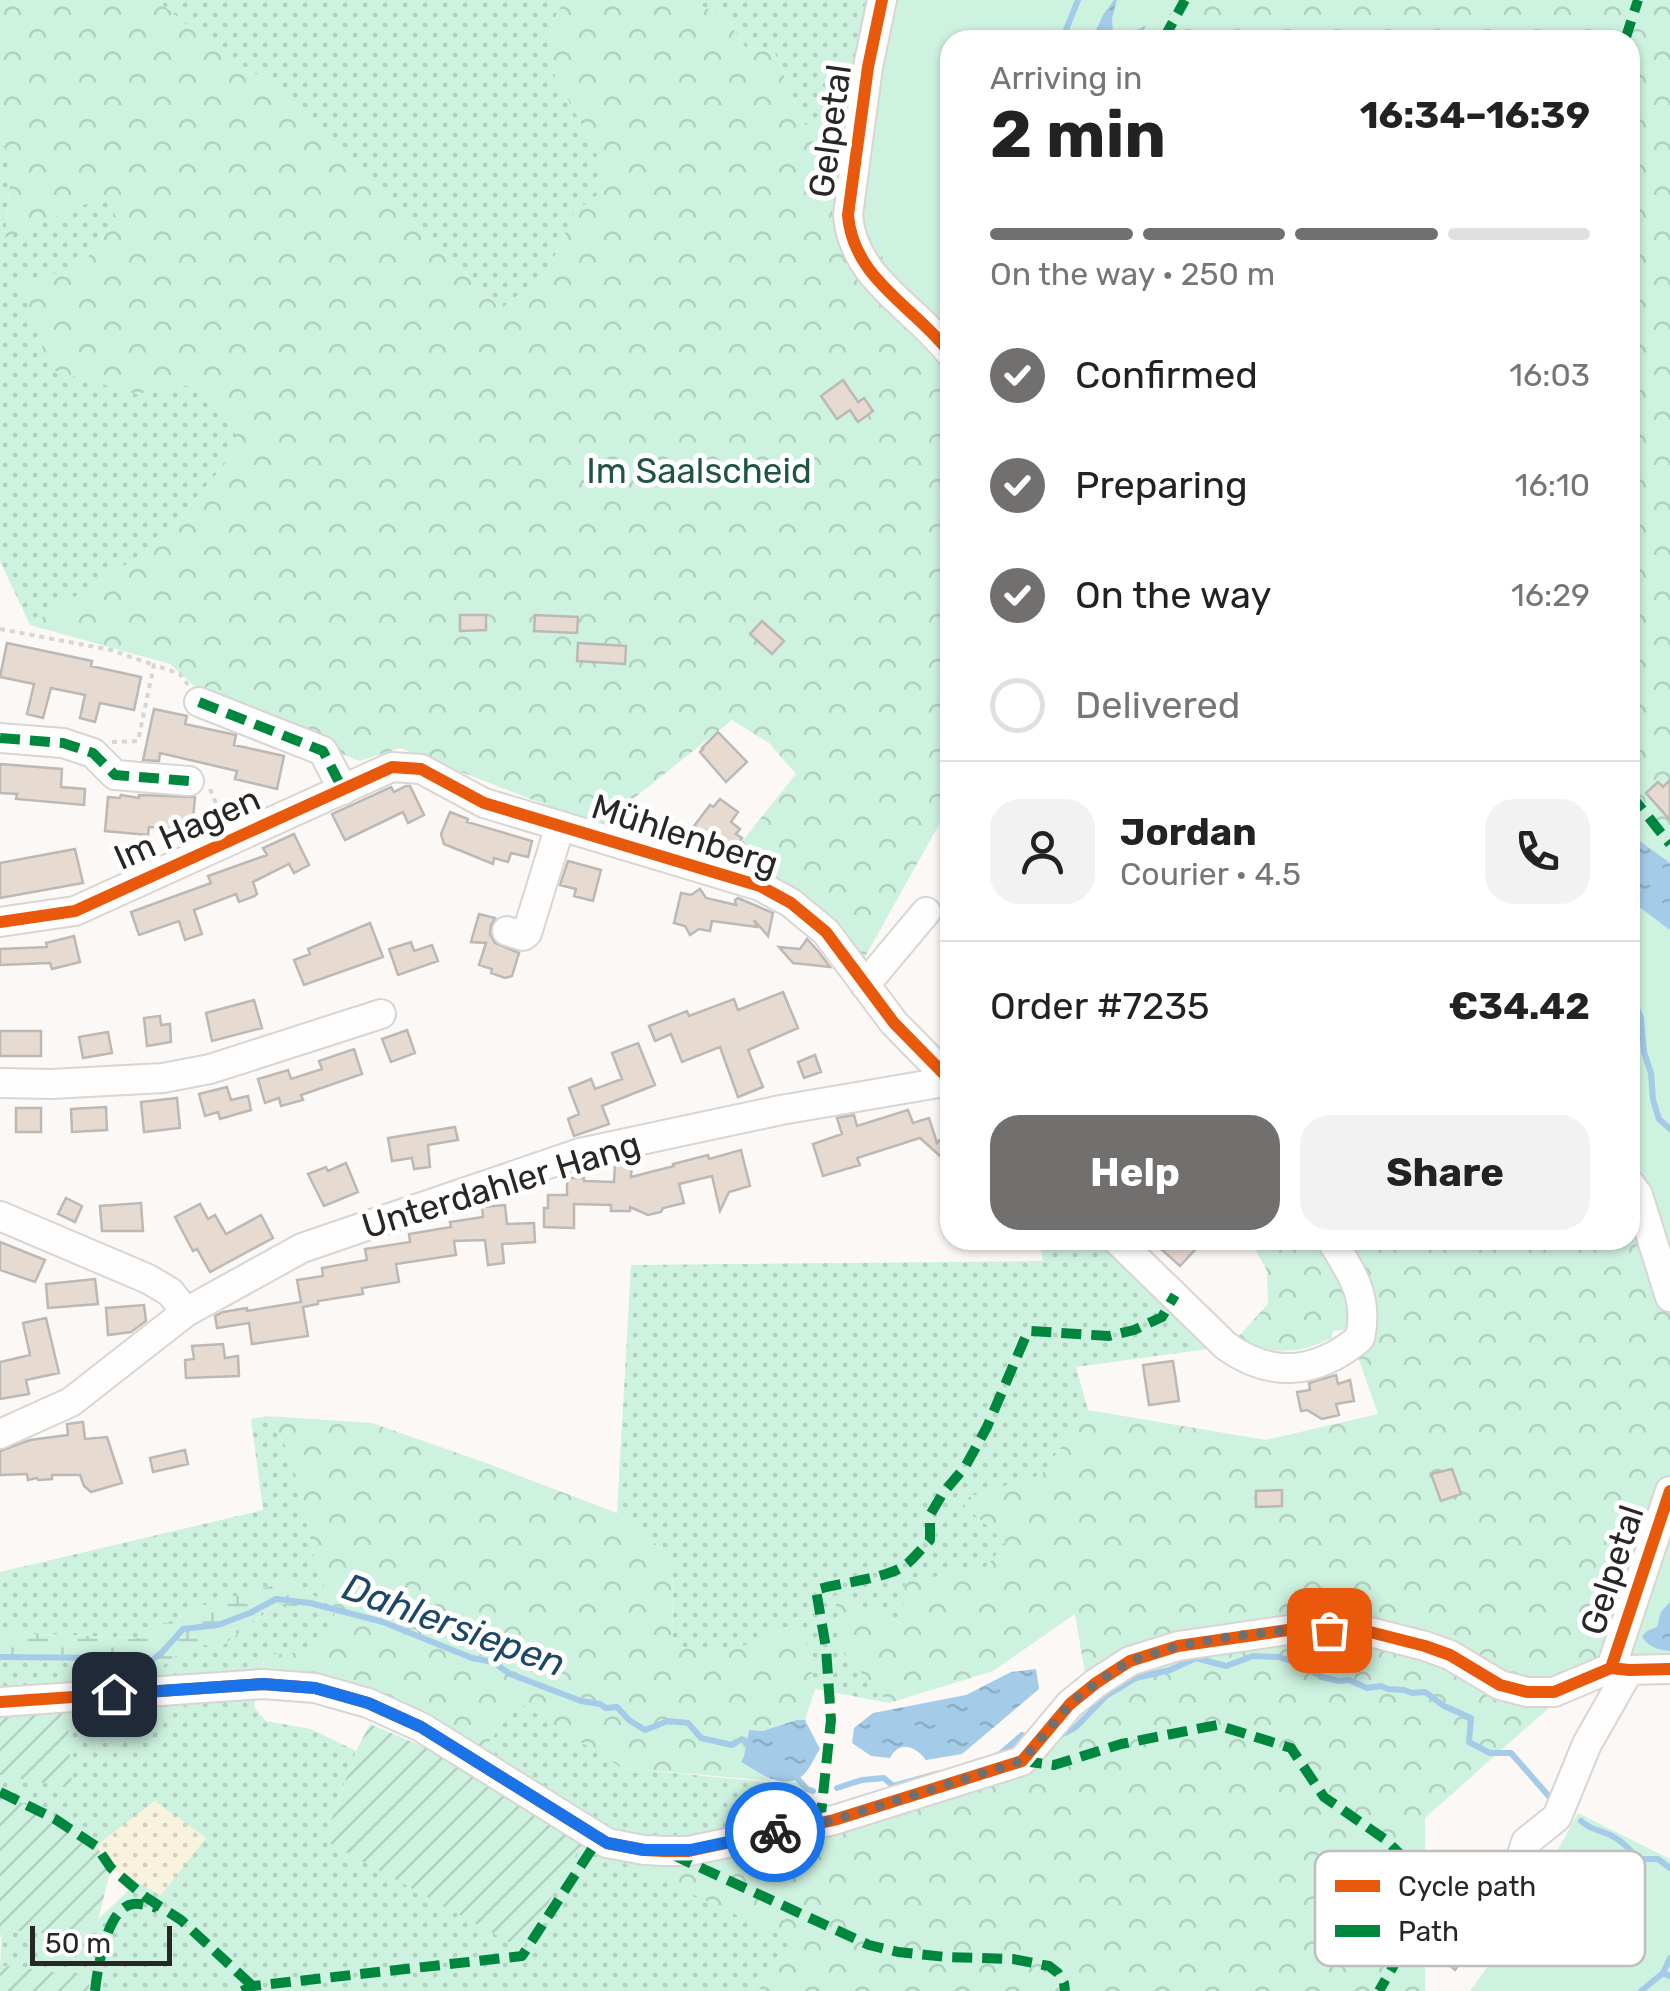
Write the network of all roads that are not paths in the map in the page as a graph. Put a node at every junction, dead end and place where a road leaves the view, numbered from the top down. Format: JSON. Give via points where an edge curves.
{"nodes":[{"id":1,"x":882,"y":0,"type":"edge"},
{"id":2,"x":940,"y":341,"type":"edge"},
{"id":3,"x":200,"y":702,"type":"road end"},
{"id":4,"x":0,"y":738,"type":"edge"},
{"id":5,"x":392,"y":767,"type":"joint"},
{"id":6,"x":190,"y":781,"type":"road end"},
{"id":7,"x":343,"y":790,"type":"junction"},
{"id":8,"x":560,"y":826,"type":"junction"},
{"id":9,"x":926,"y":912,"type":"dead end"},
{"id":10,"x":0,"y":922,"type":"edge"},
{"id":11,"x":507,"y":932,"type":"dead end"},
{"id":12,"x":865,"y":985,"type":"junction"},
{"id":13,"x":380,"y":1014,"type":"dead end"},
{"id":14,"x":940,"y":1071,"type":"edge"},
{"id":15,"x":0,"y":1083,"type":"edge"},
{"id":16,"x":940,"y":1083,"type":"edge"},
{"id":17,"x":1640,"y":1201,"type":"edge"},
{"id":18,"x":0,"y":1216,"type":"edge"},
{"id":19,"x":1127,"y":1250,"type":"edge"},
{"id":20,"x":1337,"y":1250,"type":"edge"},
{"id":21,"x":1670,"y":1297,"type":"edge"},
{"id":22,"x":186,"y":1312,"type":"junction"},
{"id":23,"x":0,"y":1434,"type":"edge"},
{"id":24,"x":1670,"y":1491,"type":"edge"},
{"id":25,"x":1620,"y":1669,"type":"junction"},
{"id":26,"x":1670,"y":1669,"type":"edge"},
{"id":27,"x":0,"y":1702,"type":"edge"},
{"id":28,"x":1523,"y":1851,"type":"edge"}],
"edges":[{"from":1,"to":2,"type":"street","name":"Gelpetal","via":[[850,230],[877,280]]},
{"from":3,"to":7,"type":"street","via":[[323,751]]},
{"from":4,"to":6,"type":"street","via":[[94,753],[115,775]]},
{"from":5,"to":7,"type":"street","name":"Im Hagen"},
{"from":5,"to":8,"type":"street","name":"Mühlenberg","via":[[421,768],[484,803]]},
{"from":7,"to":10,"type":"street","name":"Im Hagen","via":[[75,911]]},
{"from":8,"to":11,"type":"street","name":"Mühlenberg","via":[[527,933]]},
{"from":8,"to":12,"type":"street","name":"Mühlenberg","via":[[760,886],[826,932]]},
{"from":9,"to":12,"type":"street"},
{"from":12,"to":14,"type":"street","name":"Mühlenberg"},
{"from":13,"to":15,"type":"street","via":[[163,1078]]},
{"from":16,"to":22,"type":"street","name":"Unterdahler Hang","via":[[580,1153],[302,1248]]},
{"from":17,"to":21,"type":"street"},
{"from":18,"to":22,"type":"street","via":[[148,1279]]},
{"from":19,"to":20,"type":"street","via":[[1226,1346],[1284,1370],[1324,1362],[1360,1338],[1364,1304]]},
{"from":22,"to":23,"type":"street","name":"Unterdahler Hang","via":[[71,1402]]},
{"from":24,"to":25,"type":"street","name":"Gelpetal"},
{"from":25,"to":26,"type":"street"},
{"from":25,"to":27,"type":"street","via":[[1554,1692],[1527,1692],[1500,1686],[1450,1655],[1370,1632],[1288,1630],[1178,1646],[1130,1661],[1096,1683],[1022,1761],[834,1820],[664,1851],[607,1843],[421,1727],[315,1688],[263,1684]]},
{"from":25,"to":28,"type":"street","name":"Gelpetal","via":[[1557,1816]]}]}
